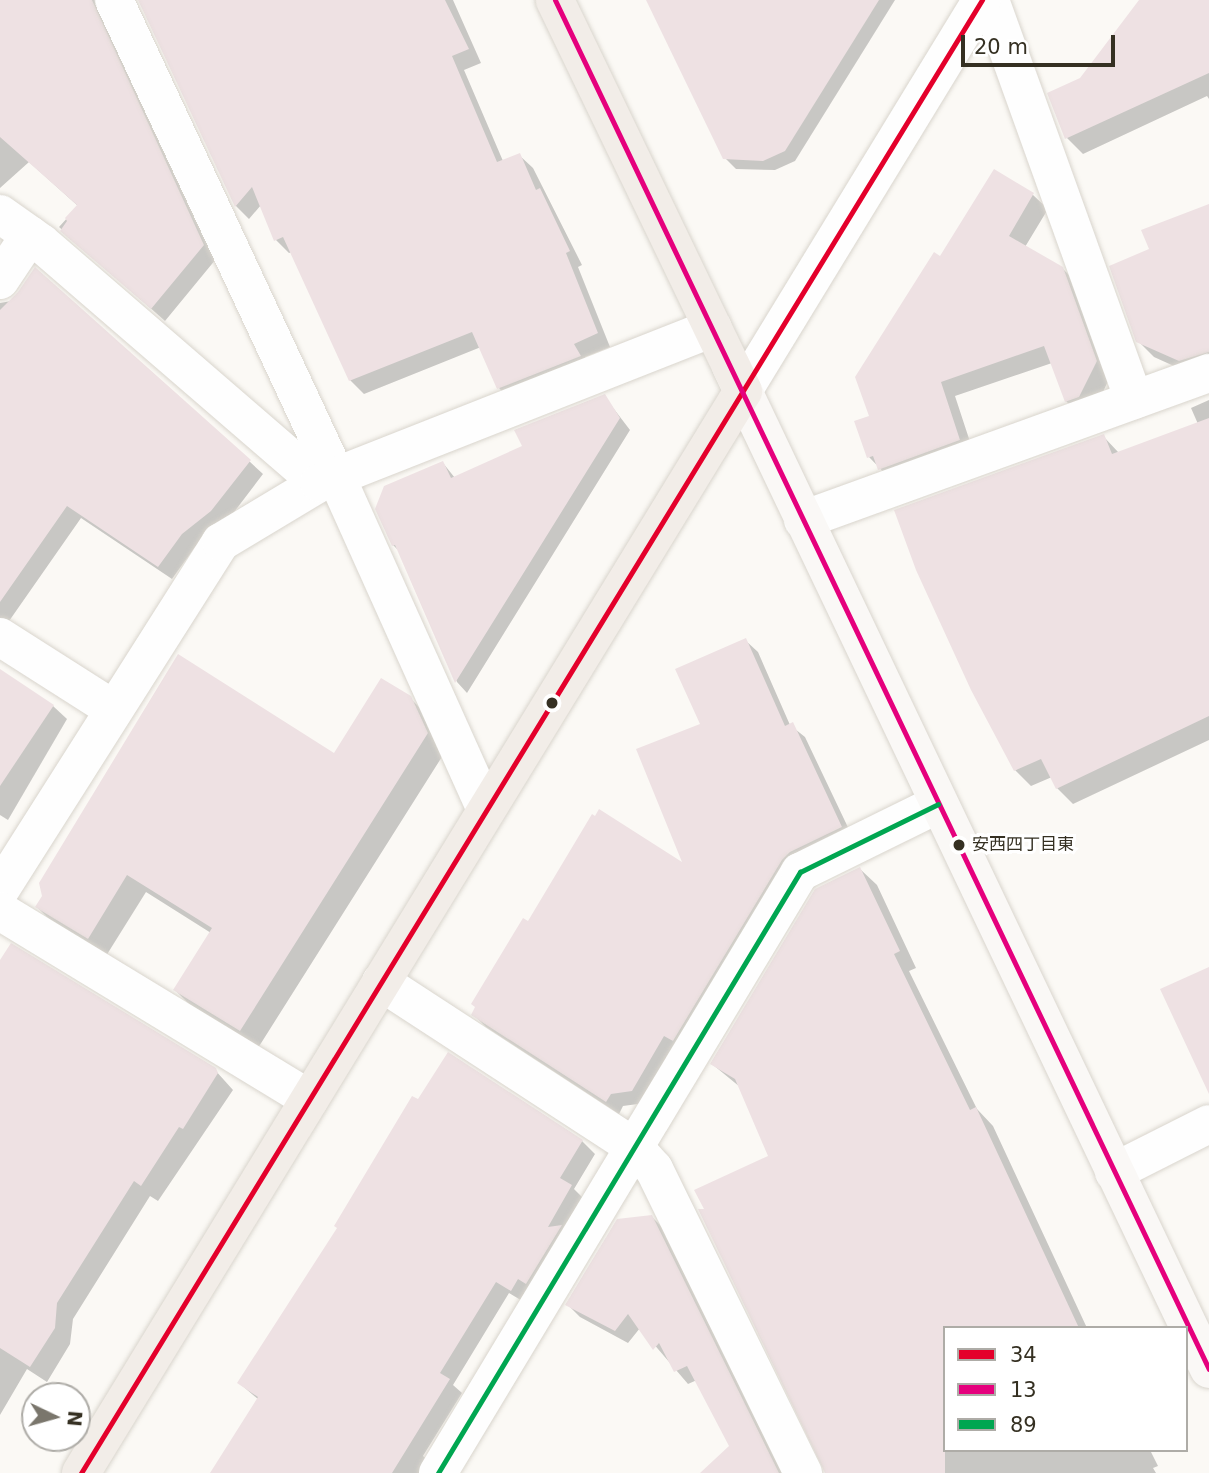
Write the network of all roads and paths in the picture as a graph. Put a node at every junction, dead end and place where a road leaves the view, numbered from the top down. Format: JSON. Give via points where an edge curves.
{"nodes":[{"id":1,"x":114,"y":0,"type":"edge"},
{"id":2,"x":555,"y":0,"type":"edge"},
{"id":3,"x":982,"y":0,"type":"edge"},
{"id":4,"x":990,"y":0,"type":"edge"},
{"id":5,"x":15,"y":225,"type":"edge"},
{"id":6,"x":0,"y":280,"type":"edge"},
{"id":7,"x":713,"y":328,"type":"junction"},
{"id":8,"x":1209,"y":373,"type":"edge"},
{"id":9,"x":743,"y":391,"type":"junction"},
{"id":10,"x":1134,"y":400,"type":"junction"},
{"id":11,"x":328,"y":480,"type":"junction"},
{"id":12,"x":803,"y":520,"type":"junction"},
{"id":13,"x":0,"y":637,"type":"edge"},
{"id":14,"x":113,"y":709,"type":"junction"},
{"id":15,"x":938,"y":804,"type":"junction"},
{"id":16,"x":486,"y":809,"type":"junction"},
{"id":17,"x":0,"y":890,"type":"edge"},
{"id":18,"x":0,"y":911,"type":"edge"},
{"id":19,"x":381,"y":982,"type":"junction"},
{"id":20,"x":309,"y":1099,"type":"junction"},
{"id":21,"x":1209,"y":1124,"type":"edge"},
{"id":22,"x":634,"y":1147,"type":"junction"},
{"id":23,"x":1115,"y":1172,"type":"junction"},
{"id":24,"x":1209,"y":1369,"type":"edge"},
{"id":25,"x":81,"y":1473,"type":"edge"},
{"id":26,"x":438,"y":1473,"type":"edge"},
{"id":27,"x":803,"y":1473,"type":"edge"}],
"edges":[{"from":1,"to":11,"type":"street"},
{"from":2,"to":7,"type":"main road"},
{"from":3,"to":9,"type":"street"},
{"from":4,"to":10,"type":"street"},
{"from":5,"to":6,"type":"street"},
{"from":5,"to":11,"type":"street"},
{"from":7,"to":9,"type":"main road"},
{"from":7,"to":11,"type":"street"},
{"from":8,"to":10,"type":"street"},
{"from":9,"to":12,"type":"main road"},
{"from":9,"to":16,"type":"highway"},
{"from":10,"to":12,"type":"street"},
{"from":11,"to":14,"type":"street","via":[[221,542]]},
{"from":11,"to":16,"type":"street"},
{"from":12,"to":15,"type":"main road"},
{"from":13,"to":14,"type":"street"},
{"from":14,"to":17,"type":"street"},
{"from":15,"to":22,"type":"street","via":[[800,872]]},
{"from":15,"to":23,"type":"main road"},
{"from":16,"to":19,"type":"highway"},
{"from":18,"to":20,"type":"street"},
{"from":19,"to":20,"type":"highway"},
{"from":19,"to":22,"type":"street"},
{"from":20,"to":25,"type":"highway"},
{"from":21,"to":23,"type":"street"},
{"from":22,"to":26,"type":"street"},
{"from":22,"to":27,"type":"street","via":[[654,1169]]},
{"from":23,"to":24,"type":"main road"}]}
